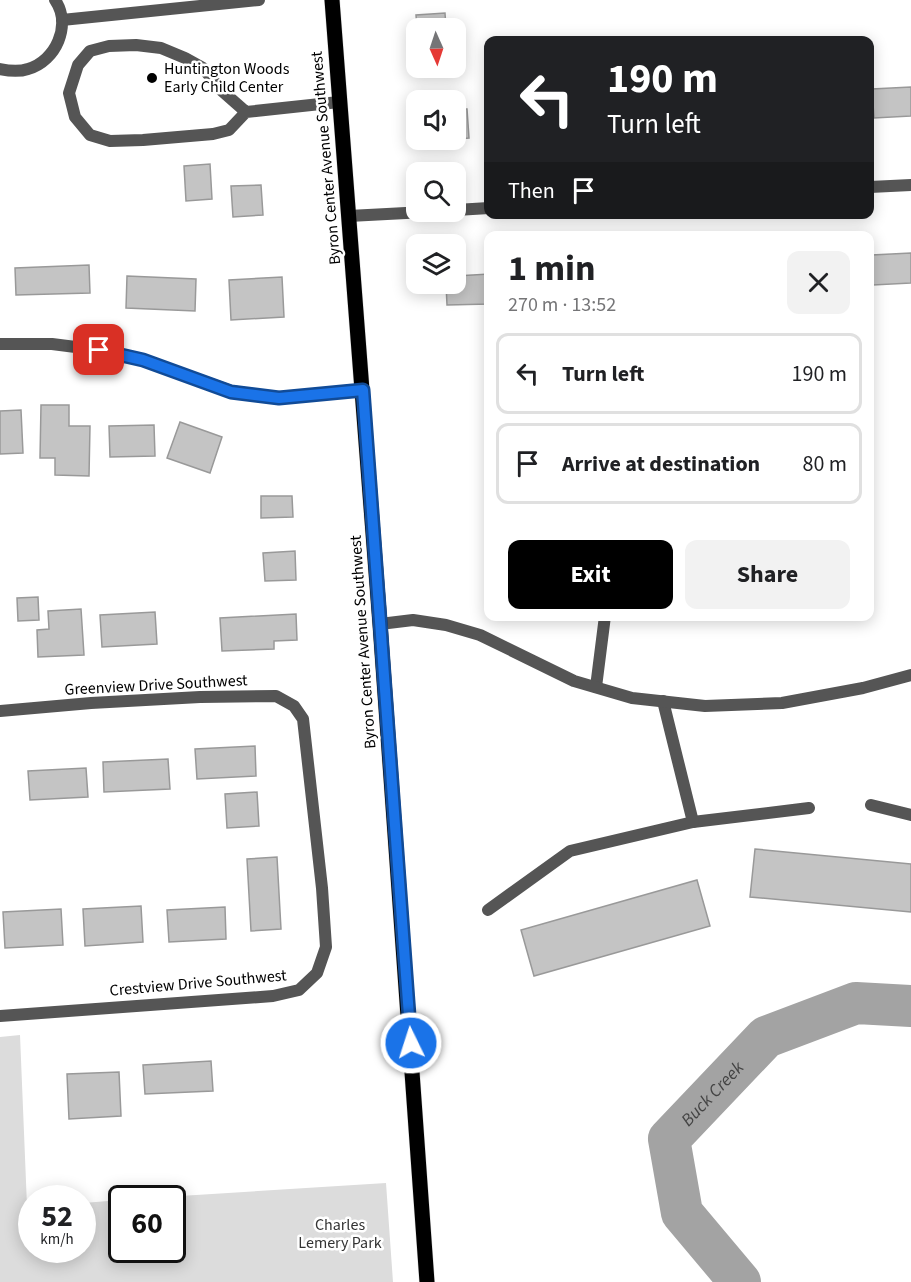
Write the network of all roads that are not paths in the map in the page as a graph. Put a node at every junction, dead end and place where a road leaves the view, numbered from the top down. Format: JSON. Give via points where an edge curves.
{"nodes":[{"id":1,"x":55,"y":0,"type":"edge"},
{"id":2,"x":259,"y":0,"type":"edge"},
{"id":3,"x":332,"y":0,"type":"edge"},
{"id":4,"x":62,"y":20,"type":"junction"},
{"id":5,"x":0,"y":69,"type":"edge"},
{"id":6,"x":339,"y":102,"type":"junction"},
{"id":7,"x":246,"y":112,"type":"junction"},
{"id":8,"x":911,"y":185,"type":"edge"},
{"id":9,"x":874,"y":187,"type":"edge"},
{"id":10,"x":484,"y":208,"type":"edge"},
{"id":11,"x":466,"y":209,"type":"edge"},
{"id":12,"x":406,"y":213,"type":"edge"},
{"id":13,"x":349,"y":216,"type":"junction"},
{"id":14,"x":0,"y":344,"type":"edge"},
{"id":15,"x":363,"y":390,"type":"junction"},
{"id":16,"x":604,"y":621,"type":"edge"},
{"id":17,"x":380,"y":624,"type":"junction"},
{"id":18,"x":911,"y":675,"type":"edge"},
{"id":19,"x":596,"y":687,"type":"junction"},
{"id":20,"x":663,"y":701,"type":"junction"},
{"id":21,"x":0,"y":711,"type":"edge"},
{"id":22,"x":303,"y":720,"type":"joint"},
{"id":23,"x":871,"y":805,"type":"dead end"},
{"id":24,"x":809,"y":808,"type":"dead end"},
{"id":25,"x":911,"y":815,"type":"edge"},
{"id":26,"x":693,"y":822,"type":"junction"},
{"id":27,"x":488,"y":910,"type":"dead end"},
{"id":28,"x":0,"y":1016,"type":"edge"},
{"id":29,"x":427,"y":1282,"type":"edge"}],
"edges":[{"from":1,"to":4,"type":"street"},
{"from":2,"to":4,"type":"street"},
{"from":3,"to":6,"type":"main road","name":"Byron Center Avenue Southwest"},
{"from":4,"to":5,"type":"street","via":[[61,36],[42,63],[28,70]]},
{"from":6,"to":7,"type":"street"},
{"from":6,"to":13,"type":"main road","name":"Byron Center Avenue Southwest"},
{"from":7,"to":7,"type":"street","via":[[203,68],[161,48],[136,45],[90,51],[78,65],[69,93],[75,117],[90,135],[110,141],[213,134],[229,130]]},
{"from":8,"to":9,"type":"street"},
{"from":10,"to":11,"type":"street"},
{"from":12,"to":13,"type":"street"},
{"from":13,"to":15,"type":"main road","name":"Byron Center Avenue Southwest"},
{"from":14,"to":15,"type":"street","via":[[52,344],[99,350],[143,360],[231,392],[269,397]]},
{"from":15,"to":17,"type":"main road","name":"Byron Center Avenue Southwest"},
{"from":16,"to":19,"type":"street"},
{"from":17,"to":19,"type":"street","via":[[413,620],[457,628],[480,635],[574,681]]},
{"from":17,"to":29,"type":"main road","name":"Byron Center Avenue Southwest"},
{"from":18,"to":20,"type":"street","via":[[782,703],[705,706]]},
{"from":19,"to":20,"type":"street","via":[[632,698]]},
{"from":20,"to":26,"type":"street"},
{"from":21,"to":22,"type":"street","name":"Greenview Drive Southwest","via":[[178,698],[276,696],[294,706]]},
{"from":22,"to":28,"type":"street","name":"Crestview Drive Southwest","via":[[326,947],[317,973],[299,990],[273,996]]},
{"from":23,"to":25,"type":"street"},
{"from":24,"to":26,"type":"street"},
{"from":26,"to":27,"type":"street","via":[[570,851]]}]}
